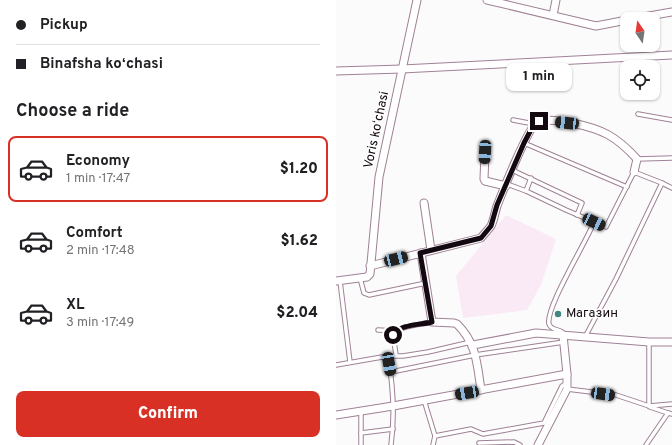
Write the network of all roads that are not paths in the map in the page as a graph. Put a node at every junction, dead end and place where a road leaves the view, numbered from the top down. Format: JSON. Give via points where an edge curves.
{"nodes":[{"id":1,"x":417,"y":0,"type":"edge"},
{"id":2,"x":487,"y":0,"type":"edge"},
{"id":3,"x":556,"y":0,"type":"edge"},
{"id":4,"x":672,"y":12,"type":"edge"},
{"id":5,"x":660,"y":14,"type":"edge"},
{"id":6,"x":553,"y":15,"type":"junction"},
{"id":7,"x":620,"y":21,"type":"edge"},
{"id":8,"x":672,"y":54,"type":"edge"},
{"id":9,"x":402,"y":69,"type":"junction"},
{"id":10,"x":336,"y":71,"type":"edge"},
{"id":11,"x":638,"y":114,"type":"dead end"},
{"id":12,"x":513,"y":120,"type":"dead end"},
{"id":13,"x":672,"y":120,"type":"edge"},
{"id":14,"x":534,"y":124,"type":"junction"},
{"id":15,"x":524,"y":143,"type":"junction"},
{"id":16,"x":485,"y":152,"type":"dead end"},
{"id":17,"x":672,"y":158,"type":"edge"},
{"id":18,"x":637,"y":159,"type":"junction"},
{"id":19,"x":512,"y":170,"type":"junction"},
{"id":20,"x":634,"y":172,"type":"junction"},
{"id":21,"x":531,"y":178,"type":"junction"},
{"id":22,"x":662,"y":183,"type":"junction"},
{"id":23,"x":506,"y":185,"type":"junction"},
{"id":24,"x":627,"y":187,"type":"junction"},
{"id":25,"x":672,"y":188,"type":"edge"},
{"id":26,"x":526,"y":190,"type":"junction"},
{"id":27,"x":424,"y":203,"type":"dead end"},
{"id":28,"x":577,"y":215,"type":"junction"},
{"id":29,"x":594,"y":222,"type":"junction"},
{"id":30,"x":431,"y":250,"type":"junction"},
{"id":31,"x":420,"y":253,"type":"junction"},
{"id":32,"x":370,"y":266,"type":"junction"},
{"id":33,"x":360,"y":278,"type":"junction"},
{"id":34,"x":338,"y":281,"type":"edge"},
{"id":35,"x":426,"y":283,"type":"junction"},
{"id":36,"x":432,"y":322,"type":"junction"},
{"id":37,"x":378,"y":330,"type":"dead end"},
{"id":38,"x":396,"y":331,"type":"junction"},
{"id":39,"x":563,"y":338,"type":"junction"},
{"id":40,"x":585,"y":338,"type":"junction"},
{"id":41,"x":649,"y":342,"type":"junction"},
{"id":42,"x":672,"y":342,"type":"edge"},
{"id":43,"x":472,"y":344,"type":"junction"},
{"id":44,"x":396,"y":355,"type":"junction"},
{"id":45,"x":475,"y":355,"type":"junction"},
{"id":46,"x":388,"y":356,"type":"junction"},
{"id":47,"x":350,"y":362,"type":"junction"},
{"id":48,"x":336,"y":365,"type":"edge"},
{"id":49,"x":391,"y":372,"type":"junction"},
{"id":50,"x":567,"y":374,"type":"junction"},
{"id":51,"x":567,"y":386,"type":"junction"},
{"id":52,"x":481,"y":390,"type":"junction"},
{"id":53,"x":424,"y":400,"type":"junction"},
{"id":54,"x":672,"y":404,"type":"edge"},
{"id":55,"x":393,"y":406,"type":"junction"},
{"id":56,"x":649,"y":406,"type":"junction"},
{"id":57,"x":361,"y":412,"type":"junction"},
{"id":58,"x":670,"y":414,"type":"edge"},
{"id":59,"x":336,"y":415,"type":"edge"},
{"id":60,"x":393,"y":430,"type":"junction"},
{"id":61,"x":361,"y":433,"type":"junction"},
{"id":62,"x":436,"y":436,"type":"junction"},
{"id":63,"x":479,"y":443,"type":"dead end"},
{"id":64,"x":362,"y":445,"type":"edge"},
{"id":65,"x":391,"y":445,"type":"edge"},
{"id":66,"x":433,"y":445,"type":"edge"},
{"id":67,"x":520,"y":445,"type":"edge"},
{"id":68,"x":538,"y":445,"type":"edge"},
{"id":69,"x":646,"y":445,"type":"edge"}],
"edges":[{"from":1,"to":9,"type":"street","name":"Voris koʻchasi"},
{"from":2,"to":6,"type":"street"},
{"from":3,"to":6,"type":"street"},
{"from":4,"to":5,"type":"street"},
{"from":6,"to":7,"type":"street","via":[[596,26]]},
{"from":8,"to":9,"type":"street"},
{"from":9,"to":10,"type":"street"},
{"from":9,"to":32,"type":"street","name":"Voris koʻchasi","via":[[379,177]]},
{"from":11,"to":13,"type":"lane"},
{"from":12,"to":14,"type":"lane"},
{"from":14,"to":15,"type":"street"},
{"from":14,"to":18,"type":"street","via":[[545,120],[591,127],[624,145]]},
{"from":15,"to":19,"type":"street"},
{"from":15,"to":24,"type":"lane"},
{"from":16,"to":23,"type":"street","via":[[485,181]]},
{"from":17,"to":18,"type":"lane"},
{"from":18,"to":20,"type":"street"},
{"from":19,"to":21,"type":"lane"},
{"from":19,"to":23,"type":"street"},
{"from":20,"to":22,"type":"lane"},
{"from":20,"to":24,"type":"lane"},
{"from":21,"to":26,"type":"lane"},
{"from":21,"to":28,"type":"lane","via":[[582,203]]},
{"from":22,"to":25,"type":"lane"},
{"from":22,"to":40,"type":"lane"},
{"from":23,"to":26,"type":"lane","via":[[509,183]]},
{"from":23,"to":30,"type":"street","via":[[491,226],[481,238]]},
{"from":24,"to":29,"type":"lane","via":[[606,227]]},
{"from":26,"to":28,"type":"lane"},
{"from":27,"to":30,"type":"street"},
{"from":28,"to":29,"type":"lane"},
{"from":29,"to":39,"type":"lane","via":[[590,235],[569,269],[551,313],[550,325],[562,332]]},
{"from":30,"to":31,"type":"street"},
{"from":31,"to":32,"type":"street"},
{"from":31,"to":35,"type":"street"},
{"from":32,"to":33,"type":"street","via":[[368,276]]},
{"from":33,"to":34,"type":"street"},
{"from":33,"to":35,"type":"lane","via":[[364,293],[369,295]]},
{"from":34,"to":47,"type":"lane"},
{"from":35,"to":36,"type":"street"},
{"from":36,"to":38,"type":"lane"},
{"from":36,"to":43,"type":"street","via":[[457,324]]},
{"from":37,"to":38,"type":"lane"},
{"from":38,"to":44,"type":"lane","via":[[393,335]]},
{"from":39,"to":40,"type":"street"},
{"from":39,"to":43,"type":"street","via":[[536,333]]},
{"from":39,"to":45,"type":"lane"},
{"from":39,"to":50,"type":"street"},
{"from":40,"to":41,"type":"street"},
{"from":41,"to":42,"type":"street"},
{"from":41,"to":56,"type":"lane"},
{"from":43,"to":44,"type":"lane"},
{"from":43,"to":45,"type":"street"},
{"from":44,"to":46,"type":"lane"},
{"from":45,"to":49,"type":"lane"},
{"from":45,"to":52,"type":"street"},
{"from":46,"to":47,"type":"lane"},
{"from":46,"to":49,"type":"lane"},
{"from":47,"to":48,"type":"lane"},
{"from":49,"to":55,"type":"lane"},
{"from":50,"to":51,"type":"street"},
{"from":50,"to":52,"type":"street"},
{"from":51,"to":56,"type":"lane","via":[[616,395]]},
{"from":51,"to":62,"type":"lane","via":[[562,386],[544,423],[483,434],[471,429]]},
{"from":51,"to":68,"type":"street"},
{"from":52,"to":53,"type":"street"},
{"from":53,"to":55,"type":"street"},
{"from":53,"to":62,"type":"lane"},
{"from":54,"to":56,"type":"lane"},
{"from":55,"to":57,"type":"street"},
{"from":55,"to":60,"type":"lane"},
{"from":56,"to":58,"type":"lane"},
{"from":57,"to":59,"type":"street"},
{"from":57,"to":61,"type":"lane"},
{"from":58,"to":69,"type":"lane"},
{"from":60,"to":61,"type":"lane"},
{"from":60,"to":65,"type":"lane"},
{"from":61,"to":64,"type":"lane"},
{"from":62,"to":66,"type":"lane"},
{"from":63,"to":67,"type":"lane","via":[[514,442]]}]}
